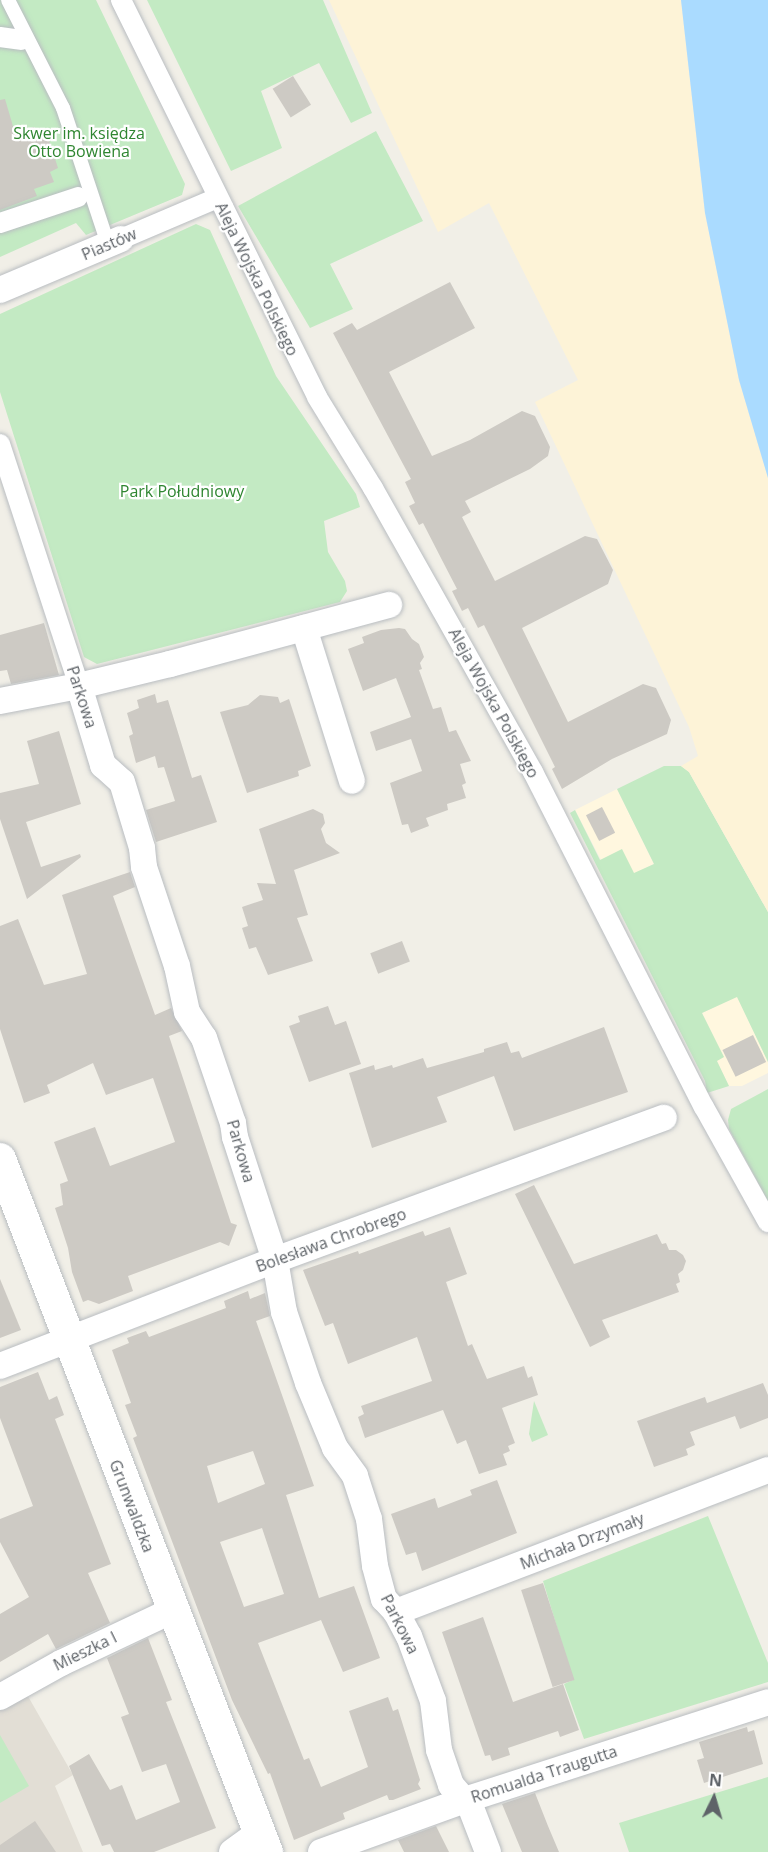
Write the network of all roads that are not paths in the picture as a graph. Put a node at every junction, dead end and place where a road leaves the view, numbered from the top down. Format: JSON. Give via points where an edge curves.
{"nodes":[{"id":1,"x":8,"y":0,"type":"edge"},
{"id":2,"x":121,"y":0,"type":"edge"},
{"id":3,"x":0,"y":37,"type":"edge"},
{"id":4,"x":21,"y":40,"type":"dead end"},
{"id":5,"x":215,"y":193,"type":"junction"},
{"id":6,"x":78,"y":196,"type":"dead end"},
{"id":7,"x":0,"y":223,"type":"edge"},
{"id":8,"x":114,"y":242,"type":"junction"},
{"id":9,"x":0,"y":290,"type":"edge"},
{"id":10,"x":0,"y":444,"type":"edge"},
{"id":11,"x":389,"y":605,"type":"dead end"},
{"id":12,"x":304,"y":628,"type":"junction"},
{"id":13,"x":79,"y":686,"type":"junction"},
{"id":14,"x":0,"y":701,"type":"edge"},
{"id":15,"x":352,"y":781,"type":"dead end"},
{"id":16,"x":664,"y":1118,"type":"dead end"},
{"id":17,"x":0,"y":1159,"type":"edge"},
{"id":18,"x":768,"y":1222,"type":"edge"},
{"id":19,"x":275,"y":1260,"type":"junction"},
{"id":20,"x":68,"y":1342,"type":"junction"},
{"id":21,"x":0,"y":1366,"type":"edge"},
{"id":22,"x":768,"y":1470,"type":"edge"},
{"id":23,"x":173,"y":1610,"type":"junction"},
{"id":24,"x":396,"y":1612,"type":"junction"},
{"id":25,"x":0,"y":1696,"type":"edge"},
{"id":26,"x":768,"y":1702,"type":"edge"},
{"id":27,"x":465,"y":1800,"type":"junction"},
{"id":28,"x":262,"y":1842,"type":"edge"},
{"id":29,"x":232,"y":1852,"type":"edge"},
{"id":30,"x":321,"y":1852,"type":"edge"},
{"id":31,"x":488,"y":1852,"type":"edge"}],
"edges":[{"from":1,"to":8,"type":"lane","via":[[63,108]]},
{"from":2,"to":5,"type":"street","name":"Aleja Wojska Polskiego"},
{"from":3,"to":4,"type":"street"},
{"from":5,"to":8,"type":"street","name":"Piastów"},
{"from":5,"to":18,"type":"street","name":"Aleja Wojska Polskiego","via":[[317,397],[379,498],[543,791],[704,1107]]},
{"from":6,"to":7,"type":"street"},
{"from":8,"to":9,"type":"street","name":"Piastów"},
{"from":10,"to":13,"type":"street","name":"Parkowa"},
{"from":11,"to":12,"type":"street"},
{"from":12,"to":13,"type":"street"},
{"from":12,"to":15,"type":"street"},
{"from":13,"to":14,"type":"street"},
{"from":13,"to":19,"type":"street","name":"Parkowa","via":[[103,765],[122,782],[187,1012],[204,1038]]},
{"from":16,"to":19,"type":"street","name":"Bolesława Chrobrego"},
{"from":17,"to":20,"type":"street","name":"Grunwaldzka"},
{"from":19,"to":20,"type":"street","name":"Bolesława Chrobrego"},
{"from":19,"to":24,"type":"street","name":"Parkowa","via":[[285,1312],[308,1383],[335,1448],[355,1476],[369,1519],[384,1599]]},
{"from":20,"to":21,"type":"street","name":"Bolesława Chrobrego"},
{"from":20,"to":23,"type":"street","name":"Grunwaldzka"},
{"from":22,"to":24,"type":"street","name":"Michała Drzymały"},
{"from":23,"to":25,"type":"street","name":"Mieszka I"},
{"from":23,"to":28,"type":"street","name":"Grunwaldzka"},
{"from":24,"to":27,"type":"street","name":"Parkowa","via":[[433,1701],[439,1750],[452,1785]]},
{"from":26,"to":27,"type":"street","name":"Romualda Traugutta"},
{"from":27,"to":30,"type":"street","name":"Romualda Traugutta"},
{"from":27,"to":31,"type":"street","name":"Parkowa"},
{"from":28,"to":29,"type":"street"}]}
